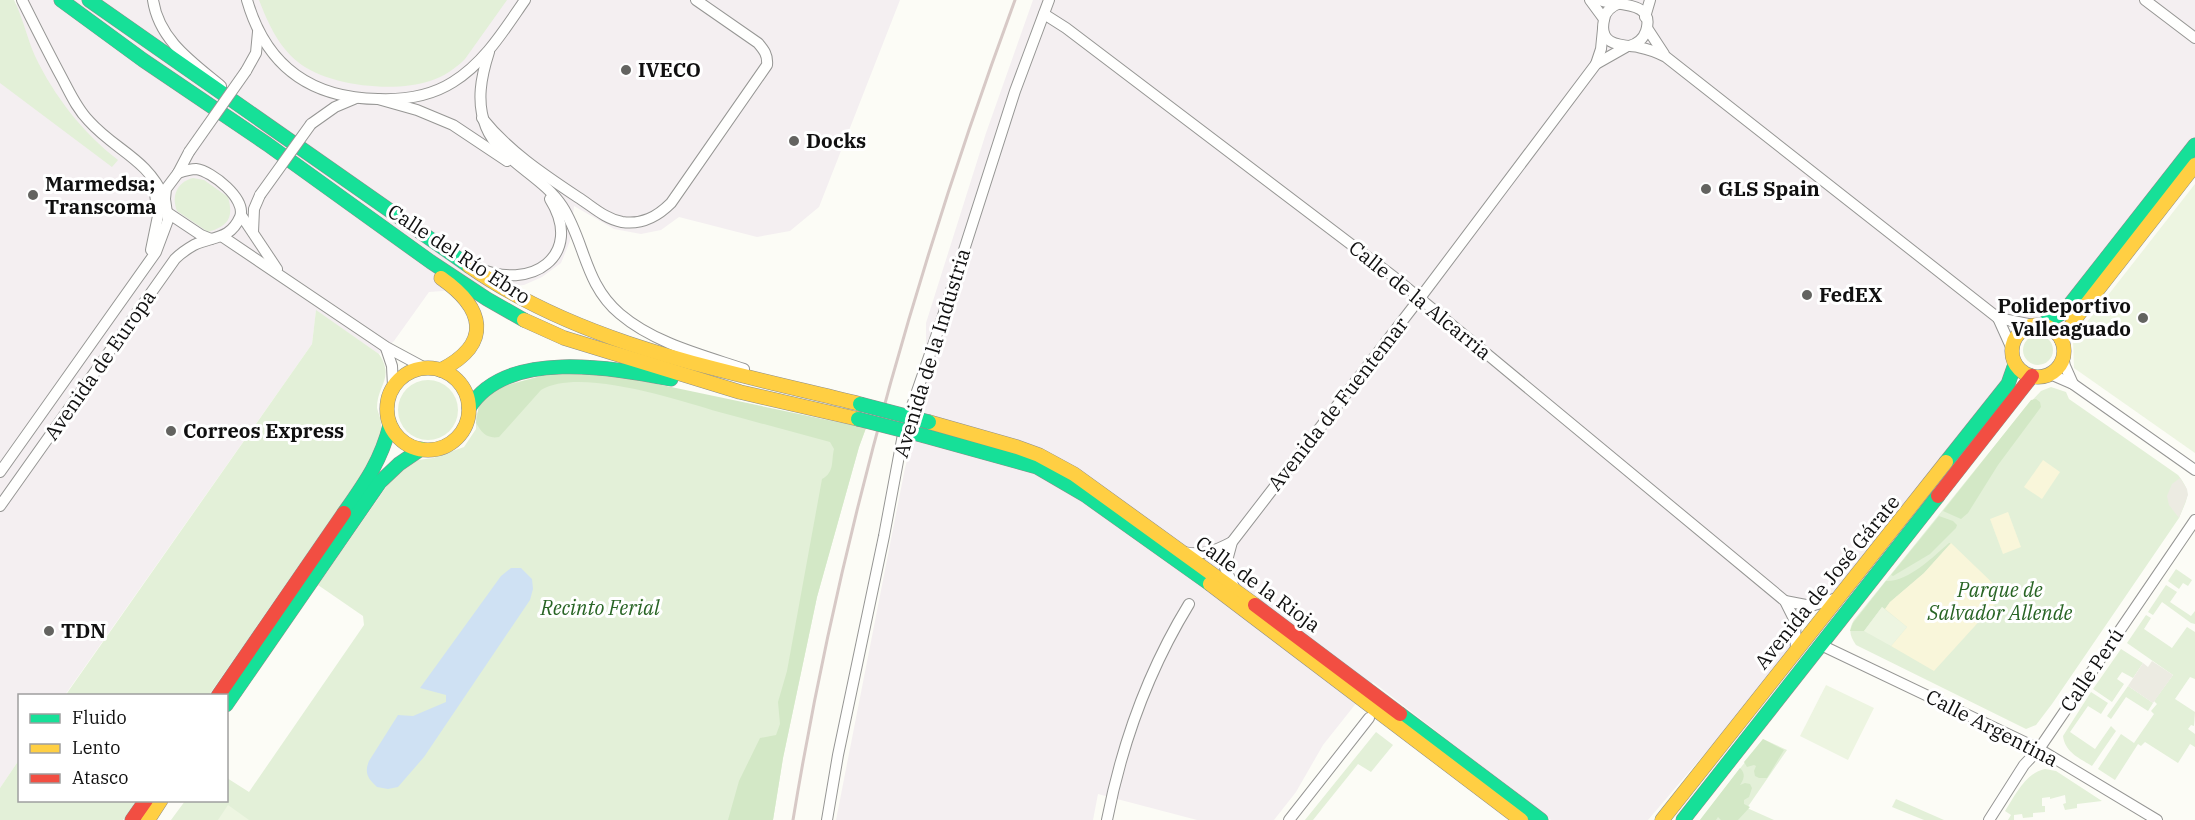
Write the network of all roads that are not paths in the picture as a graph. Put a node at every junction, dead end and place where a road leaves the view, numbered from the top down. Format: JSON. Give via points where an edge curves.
{"nodes":[{"id":1,"x":22,"y":0,"type":"edge"},
{"id":2,"x":61,"y":0,"type":"edge"},
{"id":3,"x":89,"y":0,"type":"edge"},
{"id":4,"x":153,"y":0,"type":"edge"},
{"id":5,"x":247,"y":0,"type":"edge"},
{"id":6,"x":525,"y":0,"type":"edge"},
{"id":7,"x":696,"y":0,"type":"edge"},
{"id":8,"x":1049,"y":0,"type":"edge"},
{"id":9,"x":1590,"y":0,"type":"edge"},
{"id":10,"x":1599,"y":0,"type":"edge"},
{"id":11,"x":1650,"y":0,"type":"edge"},
{"id":12,"x":2145,"y":0,"type":"edge"},
{"id":13,"x":1628,"y":2,"type":"edge"},
{"id":14,"x":1044,"y":14,"type":"junction"},
{"id":15,"x":1646,"y":22,"type":"junction"},
{"id":16,"x":1603,"y":24,"type":"junction"},
{"id":17,"x":258,"y":32,"type":"junction"},
{"id":18,"x":2195,"y":38,"type":"edge"},
{"id":19,"x":1627,"y":47,"type":"junction"},
{"id":20,"x":489,"y":52,"type":"junction"},
{"id":21,"x":1666,"y":57,"type":"junction"},
{"id":22,"x":1596,"y":64,"type":"junction"},
{"id":23,"x":356,"y":99,"type":"junction"},
{"id":24,"x":378,"y":99,"type":"junction"},
{"id":25,"x":482,"y":118,"type":"junction"},
{"id":26,"x":278,"y":131,"type":"junction"},
{"id":27,"x":2195,"y":145,"type":"edge"},
{"id":28,"x":2195,"y":165,"type":"edge"},
{"id":29,"x":149,"y":173,"type":"junction"},
{"id":30,"x":178,"y":173,"type":"junction"},
{"id":31,"x":260,"y":195,"type":"junction"},
{"id":32,"x":165,"y":200,"type":"junction"},
{"id":33,"x":361,"y":212,"type":"junction"},
{"id":34,"x":168,"y":213,"type":"junction"},
{"id":35,"x":241,"y":214,"type":"junction"},
{"id":36,"x":253,"y":235,"type":"junction"},
{"id":37,"x":223,"y":237,"type":"junction"},
{"id":38,"x":212,"y":239,"type":"junction"},
{"id":39,"x":442,"y":248,"type":"junction"},
{"id":40,"x":283,"y":276,"type":"junction"},
{"id":41,"x":138,"y":278,"type":"junction"},
{"id":42,"x":1420,"y":298,"type":"junction"},
{"id":43,"x":1998,"y":318,"type":"junction"},
{"id":44,"x":2037,"y":325,"type":"junction"},
{"id":45,"x":2062,"y":341,"type":"junction"},
{"id":46,"x":386,"y":347,"type":"junction"},
{"id":47,"x":2012,"y":349,"type":"junction"},
{"id":48,"x":2063,"y":357,"type":"junction"},
{"id":49,"x":2015,"y":364,"type":"junction"},
{"id":50,"x":425,"y":368,"type":"junction"},
{"id":51,"x":441,"y":370,"type":"junction"},
{"id":52,"x":2050,"y":374,"type":"junction"},
{"id":53,"x":2032,"y":376,"type":"junction"},
{"id":54,"x":2073,"y":384,"type":"junction"},
{"id":55,"x":393,"y":386,"type":"junction"},
{"id":56,"x":789,"y":386,"type":"junction"},
{"id":57,"x":740,"y":392,"type":"junction"},
{"id":58,"x":469,"y":408,"type":"junction"},
{"id":59,"x":929,"y":423,"type":"joint"},
{"id":60,"x":390,"y":425,"type":"junction"},
{"id":61,"x":925,"y":436,"type":"joint"},
{"id":62,"x":421,"y":449,"type":"junction"},
{"id":63,"x":2195,"y":470,"type":"edge"},
{"id":64,"x":0,"y":472,"type":"edge"},
{"id":65,"x":0,"y":506,"type":"edge"},
{"id":66,"x":2195,"y":520,"type":"edge"},
{"id":67,"x":1232,"y":542,"type":"junction"},
{"id":68,"x":1182,"y":552,"type":"junction"},
{"id":69,"x":1235,"y":590,"type":"junction"},
{"id":70,"x":1841,"y":596,"type":"junction"},
{"id":71,"x":1785,"y":601,"type":"junction"},
{"id":72,"x":1190,"y":604,"type":"dead end"},
{"id":73,"x":1821,"y":645,"type":"junction"},
{"id":74,"x":1796,"y":653,"type":"junction"},
{"id":75,"x":219,"y":694,"type":"edge"},
{"id":76,"x":228,"y":702,"type":"edge"},
{"id":77,"x":1369,"y":718,"type":"dead end"},
{"id":78,"x":1719,"y":745,"type":"junction"},
{"id":79,"x":2038,"y":749,"type":"junction"},
{"id":80,"x":145,"y":802,"type":"edge"},
{"id":81,"x":160,"y":802,"type":"edge"},
{"id":82,"x":132,"y":820,"type":"edge"},
{"id":83,"x":148,"y":820,"type":"edge"},
{"id":84,"x":827,"y":820,"type":"edge"},
{"id":85,"x":1107,"y":820,"type":"edge"},
{"id":86,"x":1289,"y":820,"type":"edge"},
{"id":87,"x":1521,"y":820,"type":"edge"},
{"id":88,"x":1541,"y":820,"type":"edge"},
{"id":89,"x":1651,"y":820,"type":"edge"},
{"id":90,"x":1662,"y":820,"type":"edge"},
{"id":91,"x":1683,"y":820,"type":"edge"},
{"id":92,"x":1989,"y":820,"type":"edge"},
{"id":93,"x":2157,"y":820,"type":"edge"}],
"edges":[{"from":1,"to":29,"type":"street","via":[[89,121]]},
{"from":2,"to":33,"type":"main road","name":"Calle del Río Ebro"},
{"from":3,"to":26,"type":"main road","name":"Calle del Río Ebro"},
{"from":4,"to":26,"type":"street","via":[[161,26],[182,54]]},
{"from":5,"to":17,"type":"street"},
{"from":6,"to":20,"type":"street"},
{"from":7,"to":25,"type":"street","via":[[758,43],[768,58],[763,74],[660,213],[630,222],[608,217],[529,163]]},
{"from":8,"to":14,"type":"street","name":"Avenida de la Industria"},
{"from":9,"to":16,"type":"street"},
{"from":10,"to":13,"type":"street"},
{"from":11,"to":15,"type":"street"},
{"from":12,"to":18,"type":"street"},
{"from":13,"to":15,"type":"street","via":[[1639,8]]},
{"from":13,"to":16,"type":"street","via":[[1610,9]]},
{"from":14,"to":42,"type":"street","name":"Calle de la Alcarria"},
{"from":14,"to":84,"type":"street","name":"Avenida de la Industria","via":[[904,429]]},
{"from":15,"to":19,"type":"street","via":[[1640,40]]},
{"from":15,"to":21,"type":"street"},
{"from":16,"to":19,"type":"street","via":[[1611,42]]},
{"from":16,"to":22,"type":"street","name":"Avenida de Fuentemar"},
{"from":17,"to":23,"type":"street","via":[[274,57],[303,81]]},
{"from":17,"to":30,"type":"street","bridge":true,"via":[[255,53],[246,71]]},
{"from":19,"to":21,"type":"street"},
{"from":19,"to":22,"type":"street","name":"Avenida de Fuentemar"},
{"from":20,"to":24,"type":"street","via":[[446,87],[415,96]]},
{"from":20,"to":25,"type":"street","via":[[479,92]]},
{"from":21,"to":43,"type":"street"},
{"from":22,"to":42,"type":"street","name":"Avenida de Fuentemar"},
{"from":23,"to":24,"type":"street"},
{"from":23,"to":31,"type":"street","bridge":true,"via":[[334,107],[311,124]]},
{"from":24,"to":39,"type":"street","via":[[435,117],[472,137],[535,182],[559,217],[558,249],[550,261],[527,275],[502,276],[485,271]]},
{"from":25,"to":56,"type":"street","via":[[494,141],[562,205],[592,278],[618,312],[656,338]]},
{"from":26,"to":39,"type":"main road","name":"Calle del Río Ebro"},
{"from":27,"to":44,"type":"main road","via":[[2064,312]]},
{"from":28,"to":45,"type":"main road"},
{"from":29,"to":32,"type":"street"},
{"from":29,"to":41,"type":"street","via":[[158,216],[155,239]]},
{"from":30,"to":32,"type":"street","via":[[166,189]]},
{"from":30,"to":35,"type":"street","via":[[196,169],[206,172],[232,193]]},
{"from":31,"to":35,"type":"street"},
{"from":31,"to":36,"type":"street","via":[[252,220]]},
{"from":32,"to":34,"type":"street"},
{"from":33,"to":51,"type":"main road","via":[[469,303],[476,324],[471,349]]},
{"from":33,"to":57,"type":"main road","name":"Calle del Río Ebro","via":[[487,299],[525,320],[564,338]]},
{"from":34,"to":38,"type":"street","via":[[201,236]]},
{"from":34,"to":41,"type":"street","name":"Avenida de Europa","via":[[163,237]]},
{"from":35,"to":36,"type":"street"},
{"from":35,"to":37,"type":"street"},
{"from":36,"to":40,"type":"street"},
{"from":37,"to":38,"type":"street"},
{"from":37,"to":40,"type":"street"},
{"from":38,"to":65,"type":"street","name":"Avenida de Europa","via":[[194,245],[175,259]]},
{"from":39,"to":56,"type":"main road","name":"Calle del Río Ebro","via":[[500,288],[577,325],[681,359]]},
{"from":40,"to":46,"type":"street"},
{"from":41,"to":64,"type":"street","name":"Avenida de Europa"},
{"from":42,"to":67,"type":"street","name":"Avenida de Fuentemar"},
{"from":42,"to":71,"type":"street","name":"Calle de la Alcarria"},
{"from":43,"to":44,"type":"street"},
{"from":43,"to":47,"type":"street"},
{"from":44,"to":45,"type":"main road","via":[[2050,328]]},
{"from":44,"to":47,"type":"main road","via":[[2019,334]]},
{"from":45,"to":48,"type":"main road"},
{"from":46,"to":50,"type":"street"},
{"from":46,"to":55,"type":"street"},
{"from":47,"to":49,"type":"main road"},
{"from":48,"to":52,"type":"main road"},
{"from":48,"to":54,"type":"street"},
{"from":49,"to":53,"type":"main road"},
{"from":49,"to":70,"type":"main road","name":"Avenida de José Gárate","via":[[2008,384]]},
{"from":50,"to":51,"type":"main road"},
{"from":50,"to":55,"type":"main road","via":[[413,370]]},
{"from":51,"to":58,"type":"main road","via":[[461,384]]},
{"from":52,"to":53,"type":"main road"},
{"from":52,"to":54,"type":"street"},
{"from":53,"to":73,"type":"main road","name":"Avenida de José Gárate"},
{"from":54,"to":63,"type":"street"},
{"from":55,"to":60,"type":"main road","via":[[388,399]]},
{"from":56,"to":59,"type":"main road","name":"Calle del Río Ebro","bridge":true},
{"from":57,"to":58,"type":"main road","via":[[571,364],[528,371],[503,380],[480,393]]},
{"from":57,"to":61,"type":"main road","name":"Calle del Río Ebro","bridge":true},
{"from":58,"to":62,"type":"main road","via":[[459,435],[449,444]]},
{"from":59,"to":68,"type":"main road","name":"Calle de la Rioja","via":[[1017,447],[1057,464]]},
{"from":60,"to":62,"type":"main road","via":[[408,445]]},
{"from":60,"to":75,"type":"main road","via":[[373,471]]},
{"from":61,"to":87,"type":"main road","name":"Calle de la Rioja","via":[[1037,467],[1085,495],[1238,604]]},
{"from":62,"to":76,"type":"main road","via":[[390,470],[380,482]]},
{"from":66,"to":79,"type":"street","name":"Calle Perú"},
{"from":67,"to":68,"type":"street","name":"Avenida de Fuentemar","via":[[1204,554]]},
{"from":67,"to":69,"type":"street","name":"Avenida de Fuentemar","via":[[1225,568]]},
{"from":68,"to":69,"type":"main road","name":"Calle de la Rioja"},
{"from":69,"to":88,"type":"main road","name":"Calle de la Rioja"},
{"from":70,"to":71,"type":"street","via":[[1811,606]]},
{"from":70,"to":74,"type":"main road","name":"Avenida de José Gárate"},
{"from":71,"to":74,"type":"street","name":"Calle de la Alcarria","via":[[1795,621]]},
{"from":72,"to":85,"type":"street","via":[[1155,665],[1132,721]]},
{"from":73,"to":79,"type":"street","name":"Calle Argentina"},
{"from":73,"to":91,"type":"main road","name":"Avenida de José Gárate"},
{"from":74,"to":78,"type":"main road","name":"Avenida de José Gárate"},
{"from":77,"to":86,"type":"street"},
{"from":78,"to":89,"type":"main road","via":[[1701,759]]},
{"from":78,"to":90,"type":"main road","name":"Avenida de José Gárate"},
{"from":79,"to":92,"type":"street","name":"Calle Perú"},
{"from":79,"to":93,"type":"street","name":"Calle Argentina"},
{"from":80,"to":82,"type":"main road"},
{"from":81,"to":83,"type":"main road"}]}
